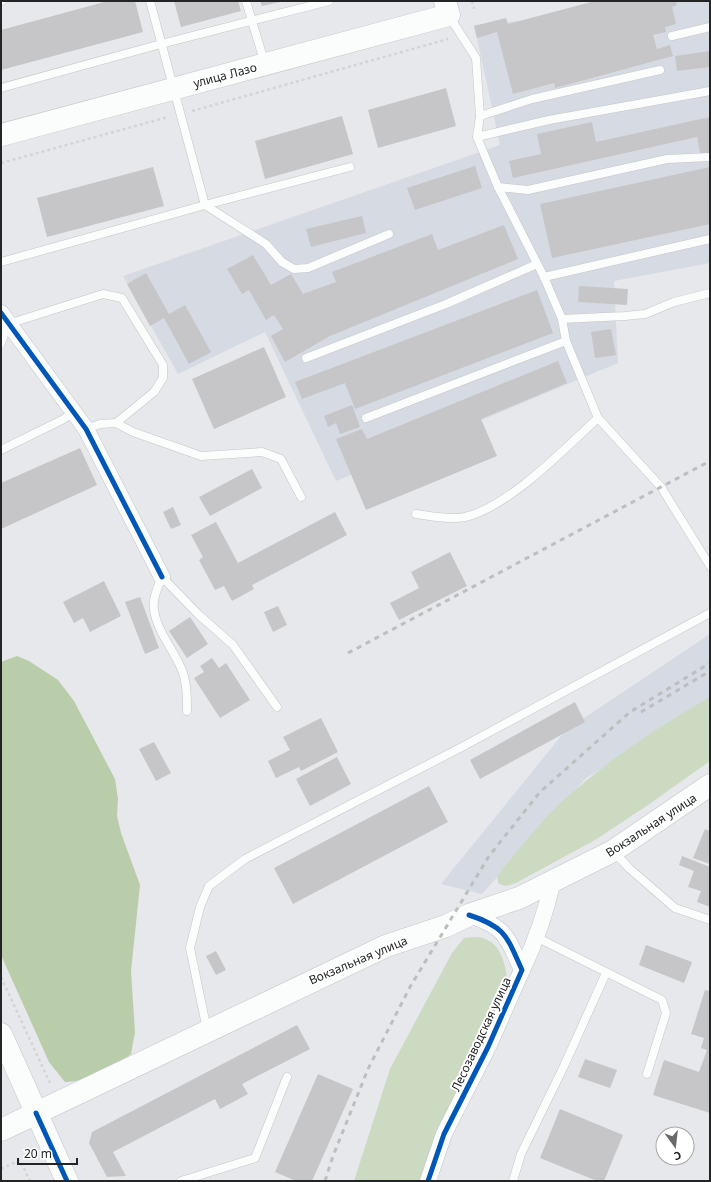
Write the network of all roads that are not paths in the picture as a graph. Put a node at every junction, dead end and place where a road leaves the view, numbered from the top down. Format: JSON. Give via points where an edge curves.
{"nodes":[{"id":1,"x":150,"y":1,"type":"edge"},
{"id":2,"x":246,"y":1,"type":"edge"},
{"id":3,"x":328,"y":1,"type":"edge"},
{"id":4,"x":447,"y":8,"type":"edge"},
{"id":5,"x":252,"y":21,"type":"junction"},
{"id":6,"x":710,"y":27,"type":"edge"},
{"id":7,"x":672,"y":36,"type":"dead end"},
{"id":8,"x":161,"y":44,"type":"junction"},
{"id":9,"x":265,"y":64,"type":"junction"},
{"id":10,"x":660,"y":70,"type":"dead end"},
{"id":11,"x":1,"y":88,"type":"edge"},
{"id":12,"x":173,"y":89,"type":"junction"},
{"id":13,"x":710,"y":91,"type":"edge"},
{"id":14,"x":480,"y":116,"type":"junction"},
{"id":15,"x":1,"y":136,"type":"edge"},
{"id":16,"x":477,"y":137,"type":"junction"},
{"id":17,"x":710,"y":157,"type":"edge"},
{"id":18,"x":350,"y":167,"type":"dead end"},
{"id":19,"x":498,"y":187,"type":"junction"},
{"id":20,"x":205,"y":205,"type":"junction"},
{"id":21,"x":389,"y":234,"type":"dead end"},
{"id":22,"x":710,"y":238,"type":"edge"},
{"id":23,"x":1,"y":262,"type":"edge"},
{"id":24,"x":537,"y":264,"type":"junction"},
{"id":25,"x":544,"y":277,"type":"junction"},
{"id":26,"x":710,"y":293,"type":"edge"},
{"id":27,"x":4,"y":318,"type":"edge"},
{"id":28,"x":562,"y":319,"type":"junction"},
{"id":29,"x":566,"y":341,"type":"junction"},
{"id":30,"x":1,"y":343,"type":"edge"},
{"id":31,"x":306,"y":358,"type":"dead end"},
{"id":32,"x":73,"y":413,"type":"junction"},
{"id":33,"x":366,"y":418,"type":"dead end"},
{"id":34,"x":598,"y":418,"type":"junction"},
{"id":35,"x":116,"y":422,"type":"junction"},
{"id":36,"x":86,"y":429,"type":"junction"},
{"id":37,"x":1,"y":450,"type":"edge"},
{"id":38,"x":301,"y":497,"type":"dead end"},
{"id":39,"x":416,"y":514,"type":"dead end"},
{"id":40,"x":710,"y":566,"type":"edge"},
{"id":41,"x":162,"y":577,"type":"junction"},
{"id":42,"x":710,"y":613,"type":"edge"},
{"id":43,"x":277,"y":707,"type":"dead end"},
{"id":44,"x":187,"y":711,"type":"dead end"},
{"id":45,"x":704,"y":792,"type":"edge"},
{"id":46,"x":613,"y":851,"type":"junction"},
{"id":47,"x":553,"y":880,"type":"junction"},
{"id":48,"x":469,"y":915,"type":"junction"},
{"id":49,"x":710,"y":920,"type":"edge"},
{"id":50,"x":538,"y":938,"type":"junction"},
{"id":51,"x":522,"y":970,"type":"junction"},
{"id":52,"x":606,"y":973,"type":"junction"},
{"id":53,"x":207,"y":1030,"type":"junction"},
{"id":54,"x":1,"y":1034,"type":"edge"},
{"id":55,"x":647,"y":1074,"type":"dead end"},
{"id":56,"x":287,"y":1077,"type":"dead end"},
{"id":57,"x":36,"y":1113,"type":"junction"},
{"id":58,"x":1,"y":1130,"type":"edge"},
{"id":59,"x":194,"y":1180,"type":"edge"},
{"id":60,"x":67,"y":1181,"type":"edge"},
{"id":61,"x":181,"y":1181,"type":"edge"},
{"id":62,"x":428,"y":1181,"type":"edge"},
{"id":63,"x":513,"y":1181,"type":"edge"}],
"edges":[{"from":1,"to":8,"type":"lane"},
{"from":2,"to":5,"type":"lane"},
{"from":3,"to":5,"type":"lane"},
{"from":4,"to":9,"type":"main road","name":"улица Лазо"},
{"from":4,"to":14,"type":"lane","via":[[476,58]]},
{"from":5,"to":8,"type":"lane"},
{"from":5,"to":9,"type":"lane"},
{"from":6,"to":7,"type":"lane"},
{"from":8,"to":11,"type":"lane"},
{"from":8,"to":12,"type":"lane"},
{"from":9,"to":12,"type":"main road","name":"улица Лазо"},
{"from":10,"to":14,"type":"lane","via":[[532,99]]},
{"from":12,"to":15,"type":"main road","name":"улица Лазо"},
{"from":12,"to":20,"type":"lane"},
{"from":13,"to":16,"type":"lane","via":[[549,120]]},
{"from":14,"to":16,"type":"lane"},
{"from":16,"to":19,"type":"lane"},
{"from":17,"to":19,"type":"lane","via":[[667,159],[528,190]]},
{"from":18,"to":20,"type":"lane"},
{"from":19,"to":24,"type":"lane"},
{"from":20,"to":21,"type":"lane","via":[[266,244],[282,262],[294,269],[308,268]]},
{"from":20,"to":23,"type":"lane"},
{"from":22,"to":25,"type":"lane"},
{"from":24,"to":25,"type":"lane"},
{"from":24,"to":31,"type":"lane","via":[[446,304]]},
{"from":25,"to":28,"type":"lane"},
{"from":26,"to":28,"type":"lane","via":[[674,302],[645,314]]},
{"from":27,"to":30,"type":"lane"},
{"from":27,"to":32,"type":"street"},
{"from":27,"to":35,"type":"lane","via":[[103,294],[122,298],[163,364],[163,378],[154,392]]},
{"from":28,"to":29,"type":"lane"},
{"from":29,"to":33,"type":"lane"},
{"from":29,"to":34,"type":"lane"},
{"from":32,"to":36,"type":"street"},
{"from":32,"to":37,"type":"lane"},
{"from":34,"to":39,"type":"lane","via":[[537,474],[489,508],[464,517]]},
{"from":34,"to":40,"type":"lane","via":[[661,487]]},
{"from":35,"to":36,"type":"lane"},
{"from":35,"to":38,"type":"lane","via":[[133,432],[201,456],[262,452],[281,459]]},
{"from":36,"to":41,"type":"street"},
{"from":41,"to":43,"type":"lane","via":[[233,645]]},
{"from":41,"to":44,"type":"lane","via":[[153,609],[162,633],[182,669],[187,693]]},
{"from":42,"to":53,"type":"lane","via":[[460,748],[245,859],[209,886],[200,907],[190,948]]},
{"from":45,"to":46,"type":"main road","name":"Вокзальная улица"},
{"from":46,"to":47,"type":"main road","name":"Вокзальная улица"},
{"from":46,"to":49,"type":"lane","via":[[675,908]]},
{"from":47,"to":48,"type":"main road","name":"Вокзальная улица","via":[[519,898]]},
{"from":47,"to":50,"type":"street","name":"Лесозаводская улица"},
{"from":48,"to":51,"type":"street","name":"Лесозаводская улица","via":[[486,920],[506,935]]},
{"from":48,"to":53,"type":"main road","name":"Вокзальная улица","via":[[446,926],[386,946]]},
{"from":50,"to":51,"type":"street","name":"Лесозаводская улица"},
{"from":50,"to":52,"type":"lane"},
{"from":51,"to":62,"type":"street","name":"Лесозаводская улица","via":[[488,1047],[444,1134]]},
{"from":52,"to":55,"type":"lane","via":[[662,1000],[666,1013]]},
{"from":52,"to":63,"type":"lane","via":[[521,1154]]},
{"from":53,"to":57,"type":"main road","name":"Вокзальная улица"},
{"from":54,"to":57,"type":"main road"},
{"from":56,"to":59,"type":"lane","via":[[255,1158]]},
{"from":57,"to":58,"type":"main road","name":"Вокзальная улица"},
{"from":57,"to":60,"type":"main road"},
{"from":59,"to":61,"type":"lane"}]}
